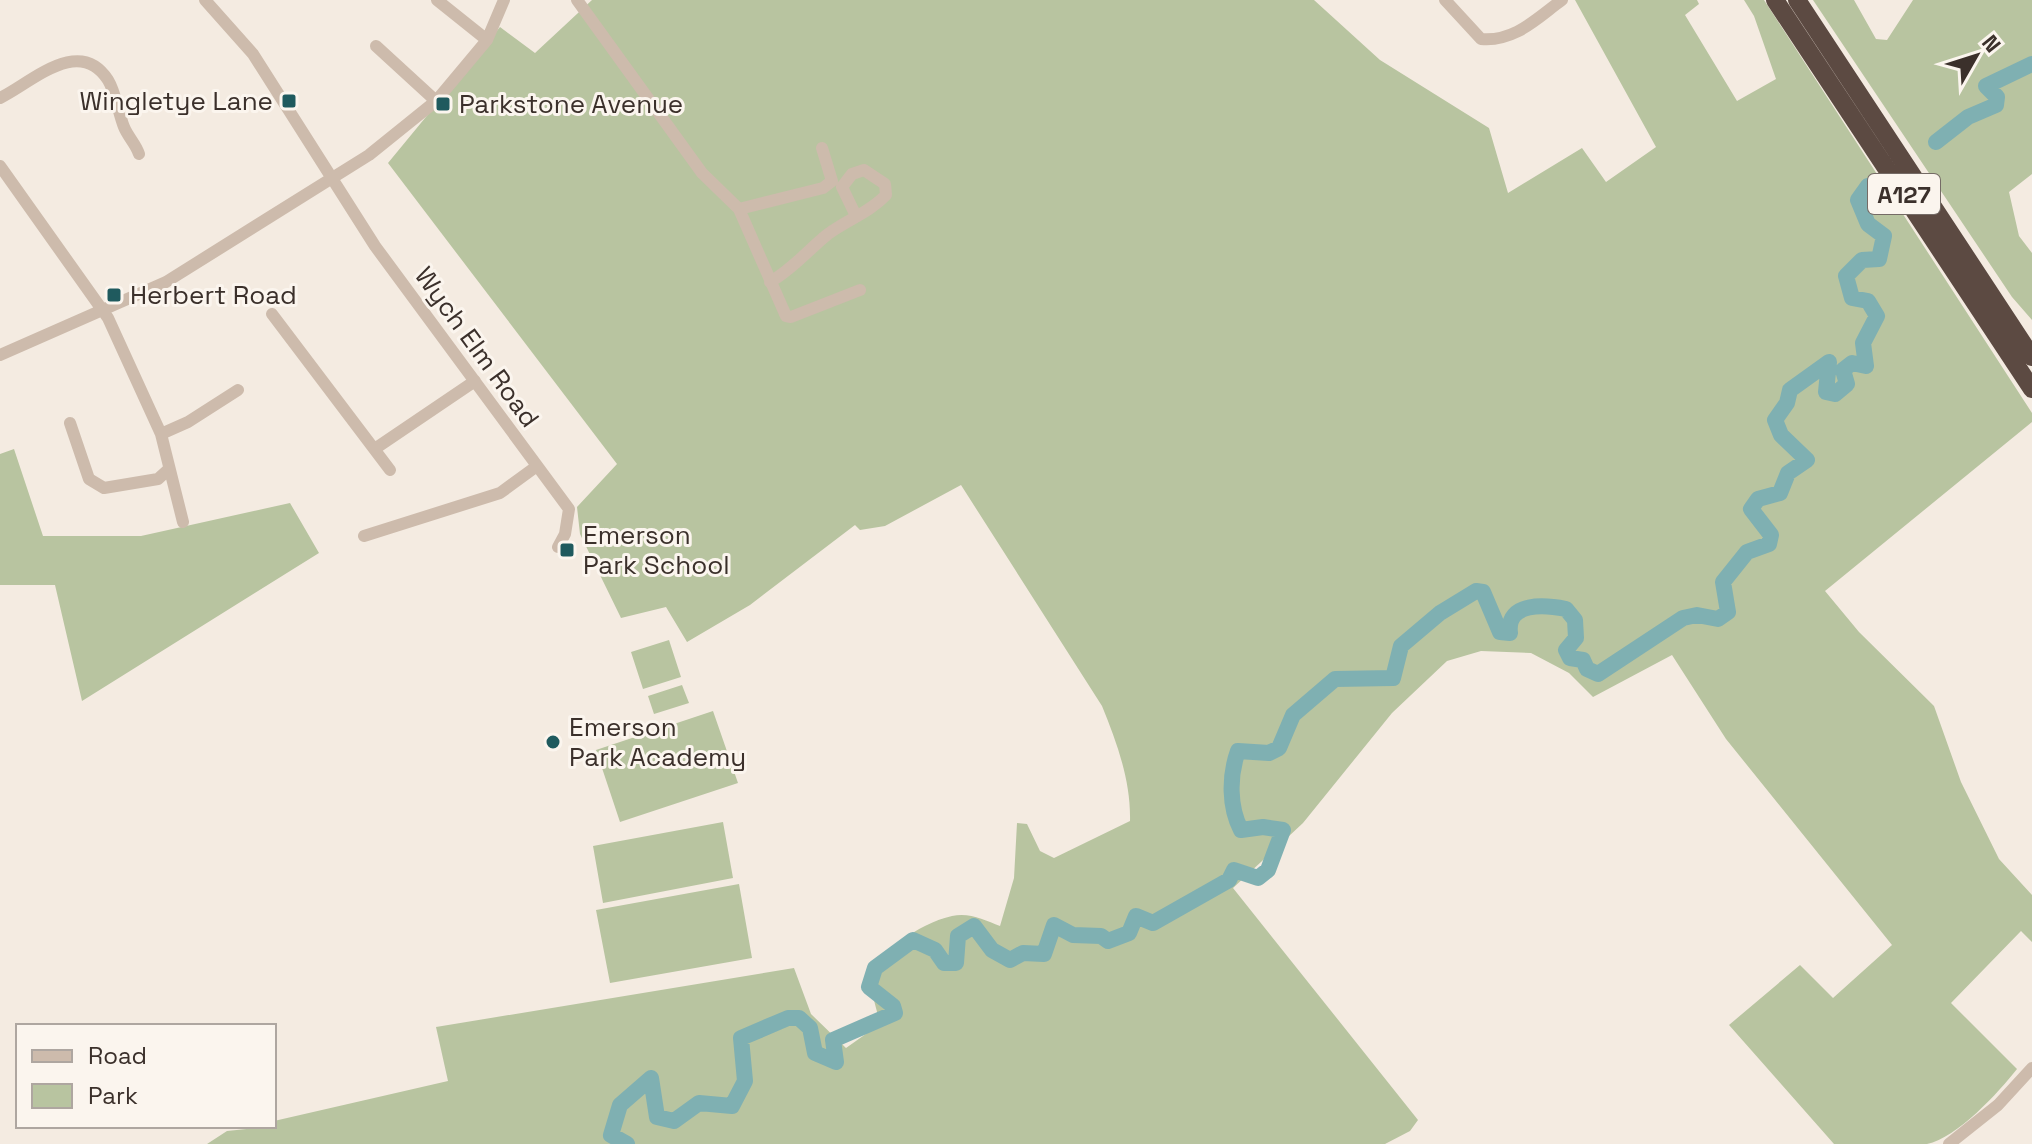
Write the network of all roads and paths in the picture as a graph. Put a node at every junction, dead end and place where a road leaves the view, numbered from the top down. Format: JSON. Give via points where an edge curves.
{"nodes":[{"id":1,"x":205,"y":0,"type":"edge"},
{"id":2,"x":437,"y":0,"type":"edge"},
{"id":3,"x":504,"y":0,"type":"edge"},
{"id":4,"x":577,"y":0,"type":"edge"},
{"id":5,"x":1445,"y":0,"type":"edge"},
{"id":6,"x":1562,"y":0,"type":"edge"},
{"id":7,"x":1775,"y":0,"type":"edge"},
{"id":8,"x":1797,"y":0,"type":"edge"},
{"id":9,"x":487,"y":40,"type":"junction"},
{"id":10,"x":376,"y":46,"type":"dead end"},
{"id":11,"x":0,"y":98,"type":"edge"},
{"id":12,"x":436,"y":101,"type":"junction"},
{"id":13,"x":822,"y":148,"type":"dead end"},
{"id":14,"x":139,"y":154,"type":"dead end"},
{"id":15,"x":0,"y":166,"type":"edge"},
{"id":16,"x":329,"y":177,"type":"junction"},
{"id":17,"x":739,"y":209,"type":"junction"},
{"id":18,"x":856,"y":216,"type":"dead end"},
{"id":19,"x":770,"y":282,"type":"junction"},
{"id":20,"x":860,"y":290,"type":"dead end"},
{"id":21,"x":1989,"y":291,"type":"junction"},
{"id":22,"x":101,"y":310,"type":"junction"},
{"id":23,"x":272,"y":314,"type":"dead end"},
{"id":24,"x":2032,"y":335,"type":"edge"},
{"id":25,"x":0,"y":355,"type":"edge"},
{"id":26,"x":2032,"y":357,"type":"edge"},
{"id":27,"x":475,"y":381,"type":"junction"},
{"id":28,"x":2032,"y":389,"type":"edge"},
{"id":29,"x":238,"y":390,"type":"dead end"},
{"id":30,"x":70,"y":423,"type":"dead end"},
{"id":31,"x":161,"y":434,"type":"junction"},
{"id":32,"x":376,"y":448,"type":"junction"},
{"id":33,"x":537,"y":466,"type":"junction"},
{"id":34,"x":169,"y":469,"type":"junction"},
{"id":35,"x":390,"y":470,"type":"dead end"},
{"id":36,"x":183,"y":522,"type":"dead end"},
{"id":37,"x":364,"y":536,"type":"dead end"},
{"id":38,"x":558,"y":547,"type":"dead end"},
{"id":39,"x":2032,"y":1068,"type":"edge"},
{"id":40,"x":1949,"y":1144,"type":"edge"}],
"edges":[{"from":1,"to":16,"type":"street","via":[[253,54]]},
{"from":2,"to":9,"type":"street"},
{"from":3,"to":9,"type":"street"},
{"from":4,"to":17,"type":"street","via":[[702,173]]},
{"from":5,"to":6,"type":"street","via":[[1481,39],[1492,40],[1514,35]]},
{"from":7,"to":28,"type":"highway","number":"A127"},
{"from":8,"to":21,"type":"highway","number":"A127"},
{"from":9,"to":12,"type":"street"},
{"from":10,"to":12,"type":"street"},
{"from":11,"to":14,"type":"street","via":[[55,65],[86,62],[110,82],[124,128]]},
{"from":12,"to":16,"type":"street","via":[[369,155]]},
{"from":13,"to":17,"type":"street","via":[[832,181],[823,188]]},
{"from":15,"to":22,"type":"street"},
{"from":16,"to":22,"type":"street","via":[[191,268]]},
{"from":16,"to":27,"type":"street","name":"Wych Elm Road"},
{"from":17,"to":19,"type":"street"},
{"from":18,"to":19,"type":"street"},
{"from":19,"to":20,"type":"street","via":[[791,317]]},
{"from":21,"to":24,"type":"highway"},
{"from":21,"to":26,"type":"highway","number":"A127"},
{"from":22,"to":25,"type":"street"},
{"from":22,"to":31,"type":"street"},
{"from":23,"to":32,"type":"street"},
{"from":27,"to":32,"type":"street"},
{"from":27,"to":33,"type":"street","name":"Wych Elm Road"},
{"from":29,"to":31,"type":"street"},
{"from":30,"to":34,"type":"street","via":[[89,479],[104,488],[158,479]]},
{"from":31,"to":34,"type":"street"},
{"from":32,"to":35,"type":"street"},
{"from":33,"to":37,"type":"street","via":[[500,493]]},
{"from":33,"to":38,"type":"street","name":"Wych Elm Road","via":[[569,509]]},
{"from":34,"to":36,"type":"street"},
{"from":39,"to":40,"type":"street","via":[[1998,1105]]}]}
